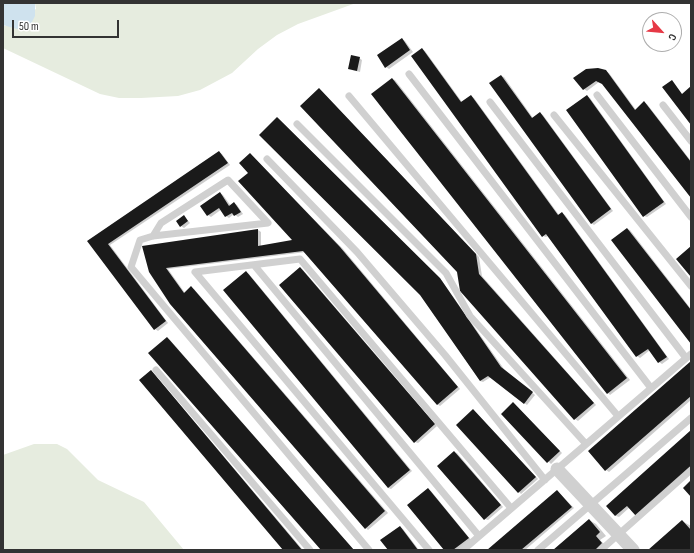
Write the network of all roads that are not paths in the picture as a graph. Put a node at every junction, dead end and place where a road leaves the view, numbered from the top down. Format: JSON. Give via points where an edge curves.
{"nodes":[{"id":1,"x":410,"y":74,"type":"dead end"},
{"id":2,"x":597,"y":95,"type":"dead end"},
{"id":3,"x":349,"y":96,"type":"dead end"},
{"id":4,"x":490,"y":102,"type":"dead end"},
{"id":5,"x":663,"y":105,"type":"dead end"},
{"id":6,"x":554,"y":115,"type":"dead end"},
{"id":7,"x":297,"y":124,"type":"dead end"},
{"id":8,"x":691,"y":141,"type":"edge"},
{"id":9,"x":267,"y":159,"type":"dead end"},
{"id":10,"x":691,"y":217,"type":"edge"},
{"id":11,"x":153,"y":236,"type":"junction"},
{"id":12,"x":254,"y":265,"type":"junction"},
{"id":13,"x":691,"y":286,"type":"edge"},
{"id":14,"x":689,"y":356,"type":"edge"},
{"id":15,"x":156,"y":370,"type":"dead end"},
{"id":16,"x":651,"y":388,"type":"junction"},
{"id":17,"x":618,"y":416,"type":"junction"},
{"id":18,"x":691,"y":418,"type":"edge"},
{"id":19,"x":586,"y":444,"type":"junction"},
{"id":20,"x":557,"y":469,"type":"junction"},
{"id":21,"x":691,"y":470,"type":"edge"},
{"id":22,"x":545,"y":480,"type":"junction"},
{"id":23,"x":591,"y":505,"type":"junction"},
{"id":24,"x":511,"y":508,"type":"junction"},
{"id":25,"x":618,"y":535,"type":"junction"},
{"id":26,"x":479,"y":536,"type":"junction"},
{"id":27,"x":310,"y":550,"type":"edge"},
{"id":28,"x":369,"y":550,"type":"edge"},
{"id":29,"x":429,"y":550,"type":"edge"},
{"id":30,"x":463,"y":550,"type":"edge"},
{"id":31,"x":538,"y":550,"type":"edge"},
{"id":32,"x":601,"y":550,"type":"edge"},
{"id":33,"x":633,"y":550,"type":"edge"}],
"edges":[{"from":1,"to":16,"type":"lane"},
{"from":2,"to":10,"type":"lane"},
{"from":3,"to":17,"type":"lane"},
{"from":4,"to":14,"type":"lane"},
{"from":5,"to":8,"type":"lane"},
{"from":6,"to":13,"type":"lane"},
{"from":7,"to":19,"type":"lane","via":[[446,273],[470,316]]},
{"from":9,"to":22,"type":"lane","via":[[357,252],[445,355]]},
{"from":11,"to":11,"type":"lane","via":[[160,223],[228,180],[268,223]]},
{"from":11,"to":28,"type":"lane","via":[[140,240],[131,267]]},
{"from":12,"to":24,"type":"lane","via":[[300,259]]},
{"from":12,"to":26,"type":"lane"},
{"from":12,"to":29,"type":"lane","via":[[195,272]]},
{"from":14,"to":16,"type":"lane"},
{"from":15,"to":27,"type":"lane"},
{"from":16,"to":17,"type":"lane"},
{"from":17,"to":19,"type":"lane"},
{"from":18,"to":23,"type":"lane"},
{"from":19,"to":20,"type":"lane"},
{"from":20,"to":22,"type":"lane"},
{"from":20,"to":23,"type":"street"},
{"from":21,"to":25,"type":"lane"},
{"from":22,"to":24,"type":"lane"},
{"from":23,"to":25,"type":"street"},
{"from":23,"to":31,"type":"lane"},
{"from":24,"to":26,"type":"lane"},
{"from":25,"to":32,"type":"lane"},
{"from":25,"to":33,"type":"street"},
{"from":26,"to":30,"type":"lane"}]}
